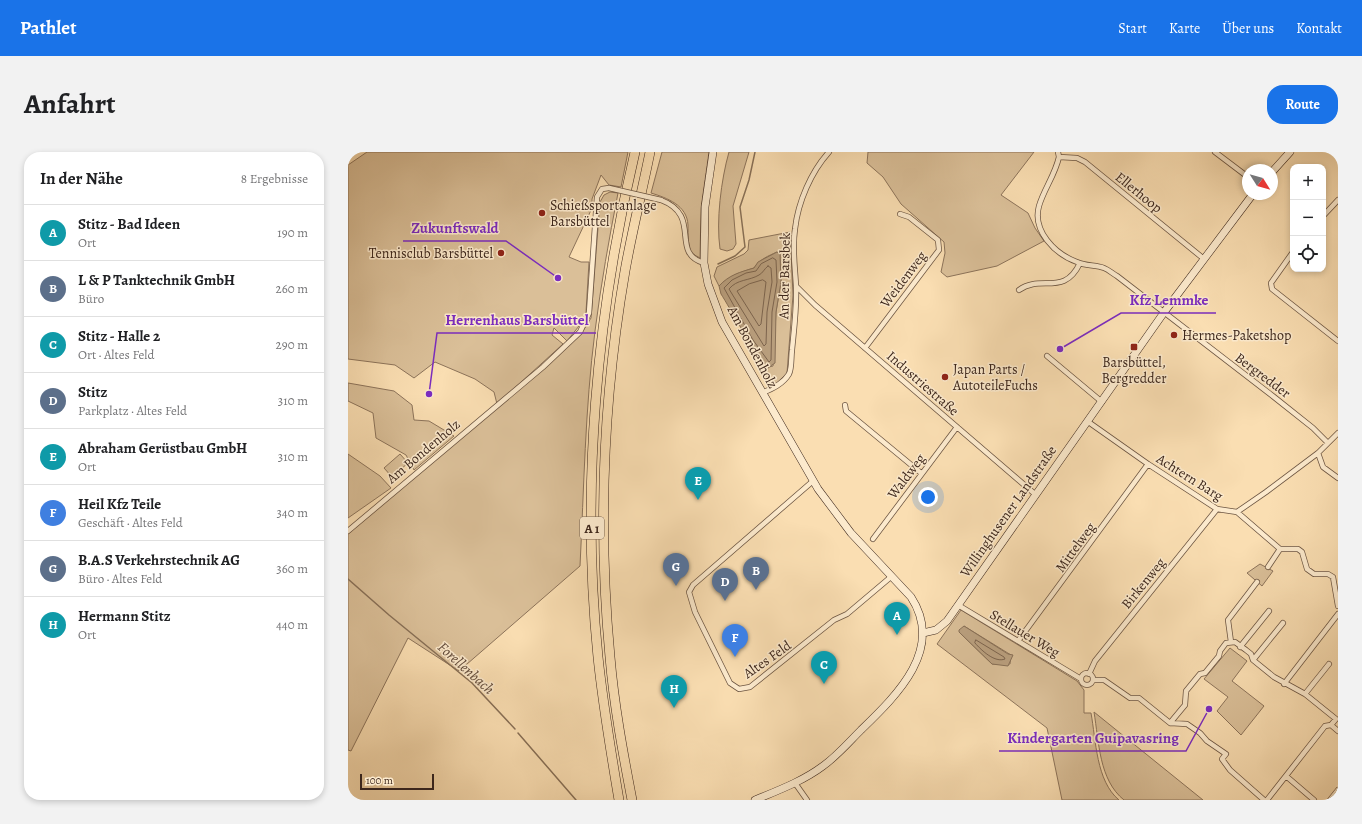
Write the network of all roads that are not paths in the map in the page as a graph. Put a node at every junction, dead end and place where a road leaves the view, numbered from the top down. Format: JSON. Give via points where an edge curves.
{"nodes":[{"id":1,"x":635,"y":152,"type":"edge"},
{"id":2,"x":650,"y":152,"type":"edge"},
{"id":3,"x":654,"y":152,"type":"edge"},
{"id":4,"x":713,"y":152,"type":"edge"},
{"id":5,"x":829,"y":152,"type":"edge"},
{"id":6,"x":1058,"y":152,"type":"edge"},
{"id":7,"x":1215,"y":152,"type":"edge"},
{"id":8,"x":1290,"y":152,"type":"edge"},
{"id":9,"x":1059,"y":157,"type":"junction"},
{"id":10,"x":1278,"y":165,"type":"edge"},
{"id":11,"x":1242,"y":172,"type":"edge"},
{"id":12,"x":644,"y":181,"type":"junction"},
{"id":13,"x":1248,"y":200,"type":"edge"},
{"id":14,"x":1338,"y":200,"type":"edge"},
{"id":15,"x":1326,"y":213,"type":"edge"},
{"id":16,"x":900,"y":214,"type":"dead end"},
{"id":17,"x":1290,"y":256,"type":"edge"},
{"id":18,"x":1204,"y":259,"type":"junction"},
{"id":19,"x":704,"y":263,"type":"junction"},
{"id":20,"x":1080,"y":263,"type":"junction"},
{"id":21,"x":796,"y":286,"type":"junction"},
{"id":22,"x":1019,"y":290,"type":"dead end"},
{"id":23,"x":1165,"y":311,"type":"junction"},
{"id":24,"x":1338,"y":341,"type":"edge"},
{"id":25,"x":865,"y":348,"type":"junction"},
{"id":26,"x":1047,"y":356,"type":"dead end"},
{"id":27,"x":762,"y":393,"type":"junction"},
{"id":28,"x":1102,"y":402,"type":"junction"},
{"id":29,"x":845,"y":405,"type":"dead end"},
{"id":30,"x":1087,"y":421,"type":"junction"},
{"id":31,"x":957,"y":427,"type":"junction"},
{"id":32,"x":1338,"y":433,"type":"edge"},
{"id":33,"x":1327,"y":442,"type":"junction"},
{"id":34,"x":1318,"y":452,"type":"junction"},
{"id":35,"x":1148,"y":464,"type":"junction"},
{"id":36,"x":921,"y":473,"type":"junction"},
{"id":37,"x":1338,"y":478,"type":"edge"},
{"id":38,"x":813,"y":481,"type":"junction"},
{"id":39,"x":1036,"y":495,"type":"junction"},
{"id":40,"x":1217,"y":509,"type":"junction"},
{"id":41,"x":1237,"y":512,"type":"junction"},
{"id":42,"x":348,"y":531,"type":"edge"},
{"id":43,"x":873,"y":539,"type":"dead end"},
{"id":44,"x":1280,"y":548,"type":"junction"},
{"id":45,"x":1268,"y":567,"type":"dead end"},
{"id":46,"x":892,"y":576,"type":"junction"},
{"id":47,"x":1257,"y":582,"type":"dead end"},
{"id":48,"x":958,"y":605,"type":"junction"},
{"id":49,"x":1338,"y":606,"type":"edge"},
{"id":50,"x":1269,"y":611,"type":"dead end"},
{"id":51,"x":1338,"y":614,"type":"edge"},
{"id":52,"x":1283,"y":623,"type":"dead end"},
{"id":53,"x":923,"y":633,"type":"junction"},
{"id":54,"x":1018,"y":641,"type":"junction"},
{"id":55,"x":1231,"y":642,"type":"junction"},
{"id":56,"x":1240,"y":647,"type":"junction"},
{"id":57,"x":1253,"y":660,"type":"junction"},
{"id":58,"x":1329,"y":664,"type":"dead end"},
{"id":59,"x":1088,"y":674,"type":"junction"},
{"id":60,"x":1081,"y":679,"type":"junction"},
{"id":61,"x":1093,"y":680,"type":"junction"},
{"id":62,"x":1284,"y":684,"type":"junction"},
{"id":63,"x":1305,"y":694,"type":"junction"},
{"id":64,"x":1337,"y":717,"type":"edge"},
{"id":65,"x":1170,"y":723,"type":"junction"},
{"id":66,"x":1331,"y":725,"type":"junction"},
{"id":67,"x":1338,"y":731,"type":"edge"},
{"id":68,"x":1286,"y":776,"type":"junction"},
{"id":69,"x":795,"y":783,"type":"junction"},
{"id":70,"x":1338,"y":790,"type":"edge"},
{"id":71,"x":758,"y":799,"type":"edge"},
{"id":72,"x":620,"y":800,"type":"edge"},
{"id":73,"x":632,"y":800,"type":"edge"},
{"id":74,"x":807,"y":800,"type":"edge"},
{"id":75,"x":1266,"y":800,"type":"edge"},
{"id":76,"x":1314,"y":800,"type":"edge"},
{"id":77,"x":1330,"y":800,"type":"edge"}],
"edges":[{"from":1,"to":72,"type":"highway","number":"A 1","via":[[614,255],[601,351],[592,504],[594,609],[598,657]]},
{"from":2,"to":12,"type":"highway","number":"A 1"},
{"from":3,"to":12,"type":"highway"},
{"from":4,"to":19,"type":"main road","via":[[705,207]]},
{"from":5,"to":21,"type":"street","name":"An der Barsbek","via":[[821,161],[803,196],[798,213],[793,248]]},
{"from":6,"to":9,"type":"street"},
{"from":7,"to":11,"type":"street"},
{"from":8,"to":10,"type":"main road"},
{"from":9,"to":18,"type":"street","name":"Ellerhoop","via":[[1077,158],[1085,162]]},
{"from":9,"to":20,"type":"street","name":"Bergredder","via":[[1057,168],[1039,206],[1037,222],[1048,241],[1069,259]]},
{"from":12,"to":73,"type":"highway","number":"A 1","via":[[625,272],[617,331],[609,403],[604,503],[610,658]]},
{"from":13,"to":18,"type":"main road","name":"Willinghusener Landstraße"},
{"from":14,"to":15,"type":"street"},
{"from":16,"to":25,"type":"street","name":"Weidenweg","via":[[909,217],[938,240],[939,250]]},
{"from":17,"to":24,"type":"street","via":[[1271,283],[1272,288]]},
{"from":18,"to":23,"type":"main road","name":"Willinghusener Landstraße"},
{"from":19,"to":27,"type":"main road","name":"Am Bondenholz","via":[[708,284],[722,322]]},
{"from":19,"to":42,"type":"street","name":"Am Bondenholz","bridge":true,"via":[[689,254],[681,212],[673,205],[609,188],[602,189],[597,197],[589,313],[580,332],[543,367]]},
{"from":20,"to":22,"type":"street","via":[[1069,279],[1030,285]]},
{"from":20,"to":23,"type":"street","name":"Bergredder","via":[[1104,268]]},
{"from":21,"to":25,"type":"street","name":"Industriestraße"},
{"from":21,"to":27,"type":"street","name":"An der Barsbek","via":[[789,373],[773,389]]},
{"from":23,"to":28,"type":"main road","name":"Willinghusener Landstraße"},
{"from":23,"to":33,"type":"street","name":"Bergredder","via":[[1216,354],[1313,428]]},
{"from":25,"to":31,"type":"street","name":"Industriestraße"},
{"from":26,"to":28,"type":"street"},
{"from":27,"to":38,"type":"main road","name":"Am Bondenholz"},
{"from":28,"to":30,"type":"main road","name":"Willinghusener Landstraße"},
{"from":29,"to":36,"type":"street","via":[[846,411]]},
{"from":30,"to":35,"type":"street","name":"Achtern Barg"},
{"from":30,"to":39,"type":"main road","name":"Willinghusener Landstraße"},
{"from":31,"to":36,"type":"street","name":"Waldweg"},
{"from":31,"to":39,"type":"street","name":"Industriestraße"},
{"from":32,"to":33,"type":"street"},
{"from":33,"to":34,"type":"street"},
{"from":34,"to":37,"type":"street","via":[[1323,466]]},
{"from":34,"to":41,"type":"street"},
{"from":35,"to":40,"type":"street","name":"Achtern Barg"},
{"from":35,"to":54,"type":"street","name":"Mittelweg"},
{"from":36,"to":43,"type":"street","name":"Waldweg"},
{"from":38,"to":46,"type":"main road","name":"Am Bondenholz","via":[[851,533]]},
{"from":38,"to":46,"type":"street","name":"Altes Feld","via":[[692,585],[689,592],[695,612],[730,683],[739,689],[750,687]]},
{"from":39,"to":48,"type":"main road","name":"Willinghusener Landstraße"},
{"from":40,"to":41,"type":"street","name":"Achtern Barg"},
{"from":40,"to":59,"type":"street","name":"Birkenweg","via":[[1095,661]]},
{"from":41,"to":44,"type":"street","name":"Achtern Barg"},
{"from":44,"to":45,"type":"street"},
{"from":44,"to":49,"type":"street","via":[[1298,549],[1302,552],[1307,568],[1314,574],[1328,574],[1333,577]]},
{"from":46,"to":53,"type":"main road","name":"Am Bondenholz","via":[[914,603]]},
{"from":47,"to":55,"type":"street","via":[[1228,620]]},
{"from":48,"to":53,"type":"main road","name":"Willinghusener Landstraße","via":[[947,621],[936,630]]},
{"from":48,"to":54,"type":"street","name":"Stellauer Weg"},
{"from":50,"to":56,"type":"street"},
{"from":51,"to":62,"type":"street"},
{"from":52,"to":57,"type":"street"},
{"from":53,"to":69,"type":"main road","via":[[916,663],[888,703],[824,765]]},
{"from":54,"to":60,"type":"street","name":"Stellauer Weg"},
{"from":55,"to":56,"type":"street"},
{"from":55,"to":65,"type":"street","via":[[1226,643],[1205,673],[1200,674],[1186,691],[1185,705]]},
{"from":56,"to":57,"type":"street","via":[[1251,654]]},
{"from":57,"to":62,"type":"street"},
{"from":58,"to":63,"type":"street"},
{"from":59,"to":60,"type":"street"},
{"from":59,"to":61,"type":"street"},
{"from":60,"to":61,"type":"street","name":"Stellauer Weg","via":[[1085,685],[1092,684]]},
{"from":61,"to":65,"type":"street","via":[[1104,680],[1130,698],[1139,698]]},
{"from":62,"to":63,"type":"street"},
{"from":63,"to":64,"type":"street"},
{"from":64,"to":66,"type":"street"},
{"from":65,"to":75,"type":"street","via":[[1187,724],[1207,742],[1226,754],[1222,759],[1230,770]]},
{"from":66,"to":67,"type":"street"},
{"from":66,"to":68,"type":"street","via":[[1325,726]]},
{"from":68,"to":75,"type":"street"},
{"from":68,"to":76,"type":"street"},
{"from":69,"to":71,"type":"main road"},
{"from":69,"to":74,"type":"street"},
{"from":70,"to":77,"type":"street"}]}
